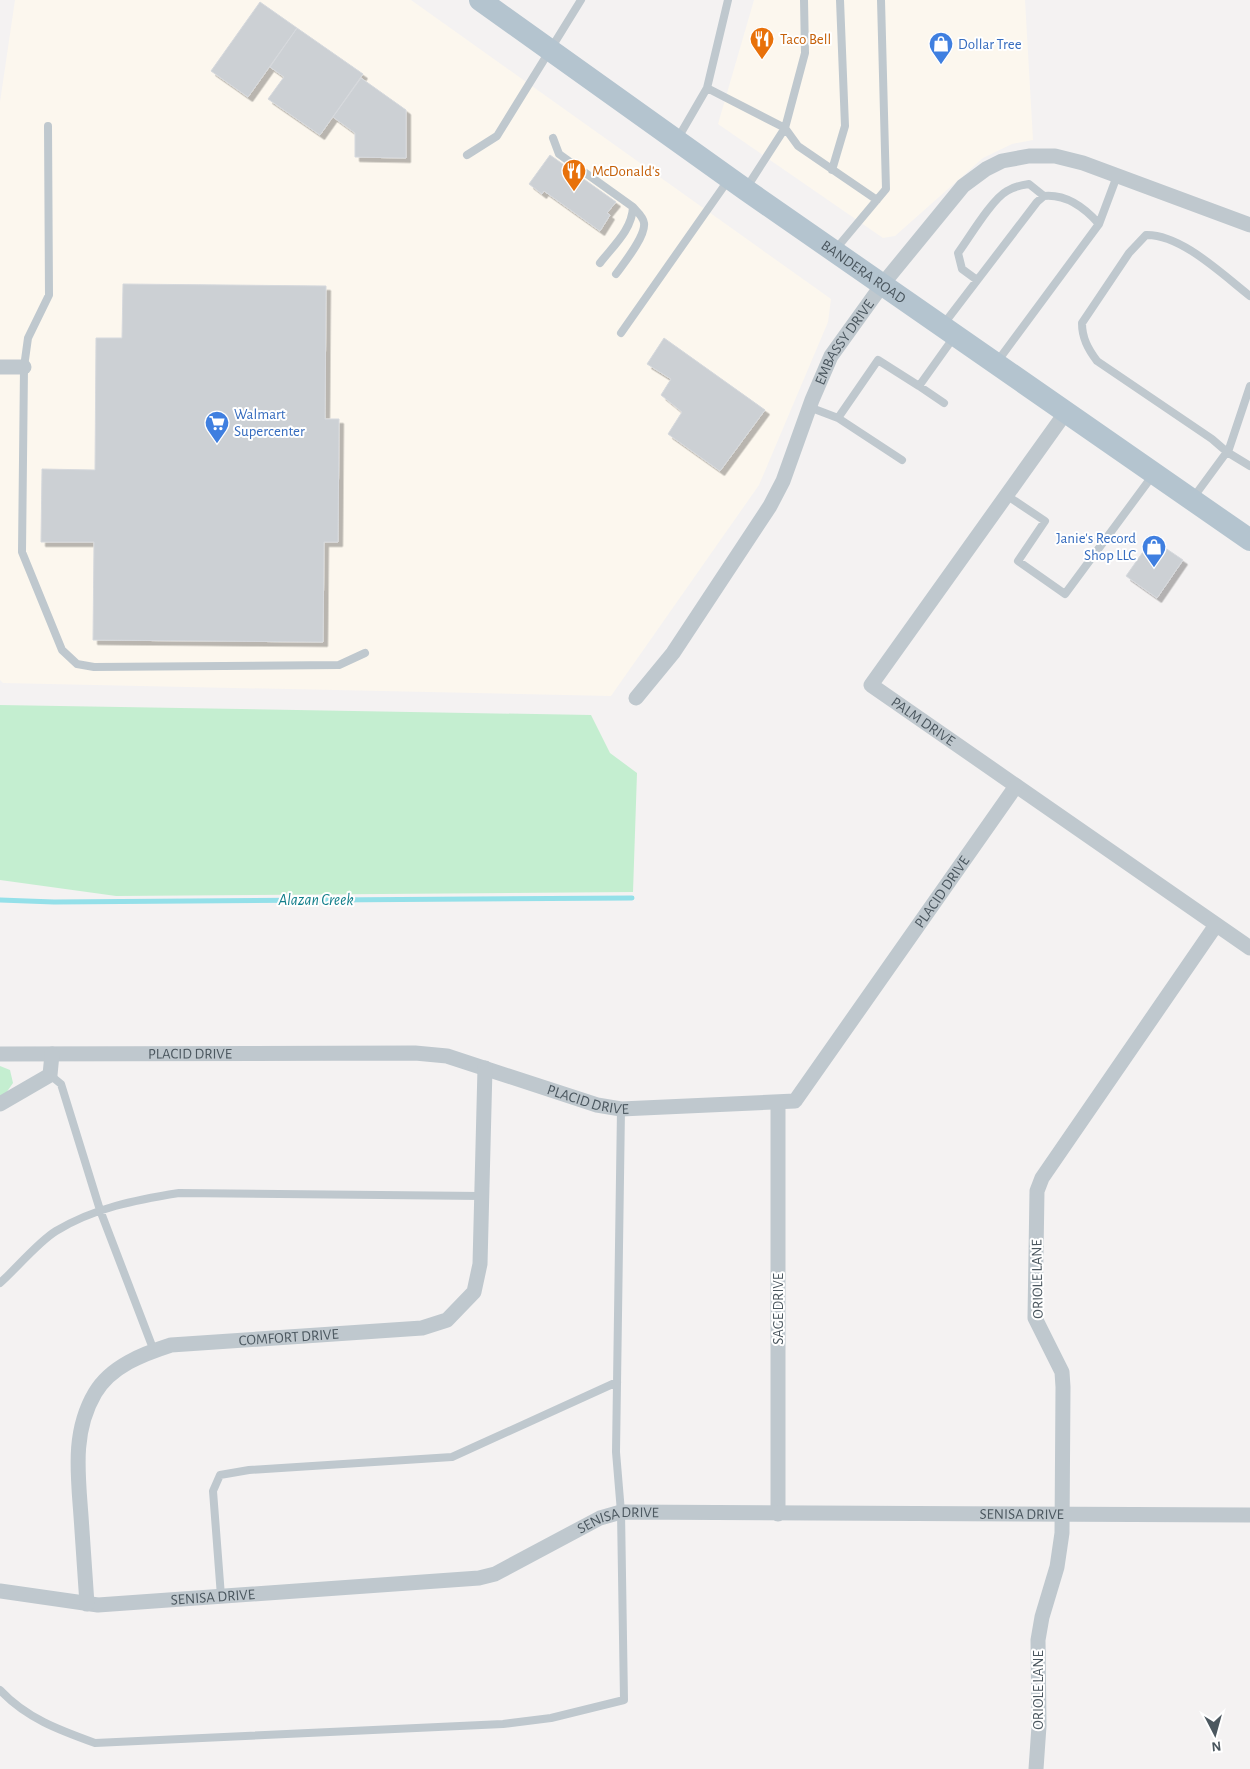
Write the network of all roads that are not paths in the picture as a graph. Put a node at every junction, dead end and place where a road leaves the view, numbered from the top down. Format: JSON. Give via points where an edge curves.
{"nodes":[{"id":1,"x":480,"y":0,"type":"edge"},
{"id":2,"x":507,"y":0,"type":"edge"},
{"id":3,"x":581,"y":0,"type":"edge"},
{"id":4,"x":728,"y":0,"type":"edge"},
{"id":5,"x":804,"y":0,"type":"edge"},
{"id":6,"x":840,"y":0,"type":"edge"},
{"id":7,"x":881,"y":0,"type":"edge"},
{"id":8,"x":519,"y":28,"type":"junction"},
{"id":9,"x":551,"y":51,"type":"junction"},
{"id":10,"x":707,"y":88,"type":"junction"},
{"id":11,"x":48,"y":126,"type":"dead end"},
{"id":12,"x":785,"y":128,"type":"junction"},
{"id":13,"x":553,"y":138,"type":"dead end"},
{"id":14,"x":676,"y":140,"type":"junction"},
{"id":15,"x":467,"y":154,"type":"dead end"},
{"id":16,"x":832,"y":170,"type":"junction"},
{"id":17,"x":1117,"y":176,"type":"junction"},
{"id":18,"x":738,"y":184,"type":"junction"},
{"id":19,"x":1044,"y":196,"type":"junction"},
{"id":20,"x":877,"y":200,"type":"junction"},
{"id":21,"x":633,"y":207,"type":"junction"},
{"id":22,"x":1099,"y":224,"type":"junction"},
{"id":23,"x":1250,"y":225,"type":"edge"},
{"id":24,"x":834,"y":251,"type":"junction"},
{"id":25,"x":600,"y":263,"type":"dead end"},
{"id":26,"x":616,"y":274,"type":"dead end"},
{"id":27,"x":976,"y":280,"type":"junction"},
{"id":28,"x":882,"y":285,"type":"junction"},
{"id":29,"x":1250,"y":296,"type":"edge"},
{"id":30,"x":949,"y":331,"type":"junction"},
{"id":31,"x":621,"y":333,"type":"dead end"},
{"id":32,"x":996,"y":364,"type":"junction"},
{"id":33,"x":0,"y":367,"type":"edge"},
{"id":34,"x":24,"y":367,"type":"junction"},
{"id":35,"x":918,"y":386,"type":"junction"},
{"id":36,"x":1250,"y":386,"type":"edge"},
{"id":37,"x":944,"y":403,"type":"dead end"},
{"id":38,"x":809,"y":406,"type":"junction"},
{"id":39,"x":1066,"y":412,"type":"junction"},
{"id":40,"x":838,"y":418,"type":"junction"},
{"id":41,"x":1227,"y":452,"type":"junction"},
{"id":42,"x":902,"y":460,"type":"dead end"},
{"id":43,"x":1250,"y":466,"type":"edge"},
{"id":44,"x":1154,"y":473,"type":"junction"},
{"id":45,"x":1006,"y":495,"type":"junction"},
{"id":46,"x":1192,"y":500,"type":"junction"},
{"id":47,"x":1250,"y":540,"type":"edge"},
{"id":48,"x":365,"y":653,"type":"dead end"},
{"id":49,"x":636,"y":698,"type":"dead end"},
{"id":50,"x":1016,"y":786,"type":"junction"},
{"id":51,"x":1216,"y":925,"type":"junction"},
{"id":52,"x":1250,"y":948,"type":"edge"},
{"id":53,"x":0,"y":1054,"type":"edge"},
{"id":54,"x":52,"y":1054,"type":"junction"},
{"id":55,"x":485,"y":1068,"type":"junction"},
{"id":56,"x":50,"y":1075,"type":"junction"},
{"id":57,"x":0,"y":1104,"type":"edge"},
{"id":58,"x":778,"y":1104,"type":"junction"},
{"id":59,"x":621,"y":1109,"type":"junction"},
{"id":60,"x":482,"y":1196,"type":"junction"},
{"id":61,"x":100,"y":1210,"type":"junction"},
{"id":62,"x":0,"y":1283,"type":"edge"},
{"id":63,"x":154,"y":1351,"type":"junction"},
{"id":64,"x":617,"y":1382,"type":"junction"},
{"id":65,"x":621,"y":1512,"type":"junction"},
{"id":66,"x":778,"y":1514,"type":"junction"},
{"id":67,"x":1062,"y":1514,"type":"junction"},
{"id":68,"x":1250,"y":1515,"type":"edge"},
{"id":69,"x":0,"y":1591,"type":"edge"},
{"id":70,"x":221,"y":1596,"type":"junction"},
{"id":71,"x":88,"y":1604,"type":"junction"},
{"id":72,"x":0,"y":1690,"type":"edge"},
{"id":73,"x":1036,"y":1769,"type":"edge"}],
"edges":[{"from":1,"to":8,"type":"main road","name":"BANDERA ROAD"},
{"from":2,"to":8,"type":"main road"},
{"from":3,"to":9,"type":"lane"},
{"from":4,"to":10,"type":"lane"},
{"from":5,"to":12,"type":"lane","via":[[805,53]]},
{"from":6,"to":16,"type":"lane","via":[[845,126]]},
{"from":7,"to":20,"type":"lane","via":[[886,189]]},
{"from":8,"to":9,"type":"main road","name":"BANDERA ROAD"},
{"from":9,"to":14,"type":"main road","name":"BANDERA ROAD"},
{"from":9,"to":15,"type":"lane","via":[[497,136]]},
{"from":10,"to":12,"type":"lane"},
{"from":10,"to":14,"type":"lane"},
{"from":11,"to":34,"type":"lane","via":[[49,296],[28,338]]},
{"from":12,"to":16,"type":"lane","via":[[798,146]]},
{"from":12,"to":18,"type":"lane"},
{"from":13,"to":21,"type":"lane","via":[[559,154]]},
{"from":14,"to":18,"type":"main road","name":"BANDERA ROAD"},
{"from":16,"to":20,"type":"lane"},
{"from":17,"to":22,"type":"lane"},
{"from":17,"to":23,"type":"street","name":"EMBASSY DRIVE"},
{"from":17,"to":28,"type":"street","name":"EMBASSY DRIVE","via":[[1055,156],[1002,161],[963,186]]},
{"from":18,"to":24,"type":"main road","name":"BANDERA ROAD"},
{"from":18,"to":31,"type":"lane"},
{"from":19,"to":22,"type":"lane","via":[[1071,200]]},
{"from":19,"to":27,"type":"lane"},
{"from":19,"to":27,"type":"lane","via":[[1029,184],[1006,191],[992,207],[958,253],[962,269]]},
{"from":20,"to":24,"type":"lane"},
{"from":21,"to":25,"type":"lane","via":[[629,227]]},
{"from":21,"to":26,"type":"lane","via":[[644,223],[644,233]]},
{"from":22,"to":32,"type":"lane"},
{"from":24,"to":28,"type":"main road","name":"BANDERA ROAD"},
{"from":27,"to":30,"type":"lane"},
{"from":28,"to":30,"type":"main road","name":"BANDERA ROAD"},
{"from":28,"to":38,"type":"street","name":"EMBASSY DRIVE","via":[[831,356]]},
{"from":29,"to":41,"type":"lane","via":[[1172,239],[1146,235],[1129,253],[1082,323],[1082,334],[1097,361]]},
{"from":30,"to":32,"type":"main road","name":"BANDERA ROAD"},
{"from":30,"to":35,"type":"lane"},
{"from":32,"to":39,"type":"main road","name":"BANDERA ROAD"},
{"from":33,"to":34,"type":"street"},
{"from":34,"to":48,"type":"lane","via":[[22,552],[62,650],[78,664],[94,667],[339,665]]},
{"from":35,"to":37,"type":"lane"},
{"from":35,"to":40,"type":"lane","via":[[878,360]]},
{"from":36,"to":41,"type":"lane"},
{"from":38,"to":40,"type":"lane"},
{"from":38,"to":49,"type":"street","name":"EMBASSY DRIVE","via":[[770,506],[673,654]]},
{"from":39,"to":44,"type":"main road","name":"BANDERA ROAD"},
{"from":39,"to":45,"type":"street","name":"PALM DRIVE"},
{"from":40,"to":42,"type":"lane"},
{"from":41,"to":43,"type":"lane"},
{"from":41,"to":46,"type":"lane"},
{"from":44,"to":45,"type":"lane","via":[[1065,594],[1018,561],[1045,521]]},
{"from":44,"to":46,"type":"main road","name":"BANDERA ROAD"},
{"from":45,"to":50,"type":"street","name":"PALM DRIVE","via":[[872,685]]},
{"from":46,"to":47,"type":"main road","name":"BANDERA ROAD"},
{"from":50,"to":51,"type":"street","name":"PALM DRIVE"},
{"from":50,"to":58,"type":"street","name":"PLACID DRIVE","via":[[800,1096],[795,1101]]},
{"from":51,"to":52,"type":"street","name":"PALM DRIVE"},
{"from":51,"to":67,"type":"street","name":"ORIOLE LANE","via":[[1042,1178],[1037,1191],[1034,1318],[1062,1372]]},
{"from":53,"to":54,"type":"street","name":"PLACID DRIVE"},
{"from":54,"to":55,"type":"street","name":"PLACID DRIVE","via":[[416,1053],[447,1056]]},
{"from":54,"to":56,"type":"street"},
{"from":55,"to":59,"type":"street","name":"PLACID DRIVE","via":[[597,1105]]},
{"from":55,"to":60,"type":"street","name":"COMFORT DRIVE"},
{"from":56,"to":57,"type":"street"},
{"from":56,"to":61,"type":"lane","via":[[61,1084]]},
{"from":58,"to":59,"type":"street","name":"PLACID DRIVE"},
{"from":58,"to":66,"type":"street","name":"SAGE DRIVE"},
{"from":59,"to":64,"type":"lane"},
{"from":60,"to":61,"type":"lane","via":[[179,1193],[132,1200]]},
{"from":60,"to":63,"type":"street","name":"COMFORT DRIVE","via":[[480,1264],[474,1292],[447,1320],[422,1328],[192,1343]]},
{"from":61,"to":62,"type":"lane","via":[[54,1232]]},
{"from":61,"to":63,"type":"lane"},
{"from":63,"to":71,"type":"street","name":"COMFORT DRIVE","via":[[117,1369],[95,1392],[79,1438],[76,1470]]},
{"from":64,"to":65,"type":"lane","via":[[616,1452]]},
{"from":64,"to":70,"type":"lane","via":[[452,1457],[249,1470],[220,1476],[213,1491]]},
{"from":65,"to":66,"type":"street","name":"SENISA DRIVE"},
{"from":65,"to":70,"type":"street","name":"SENISA DRIVE","via":[[600,1518],[495,1574],[479,1578]]},
{"from":65,"to":72,"type":"lane","via":[[624,1700],[551,1718],[503,1724],[95,1742],[58,1730],[15,1706]]},
{"from":66,"to":67,"type":"street","name":"SENISA DRIVE"},
{"from":67,"to":68,"type":"street","name":"SENISA DRIVE"},
{"from":67,"to":73,"type":"street","name":"ORIOLE LANE","via":[[1060,1550],[1038,1640]]},
{"from":69,"to":71,"type":"street","name":"SENISA DRIVE"},
{"from":70,"to":71,"type":"street","name":"SENISA DRIVE"}]}
